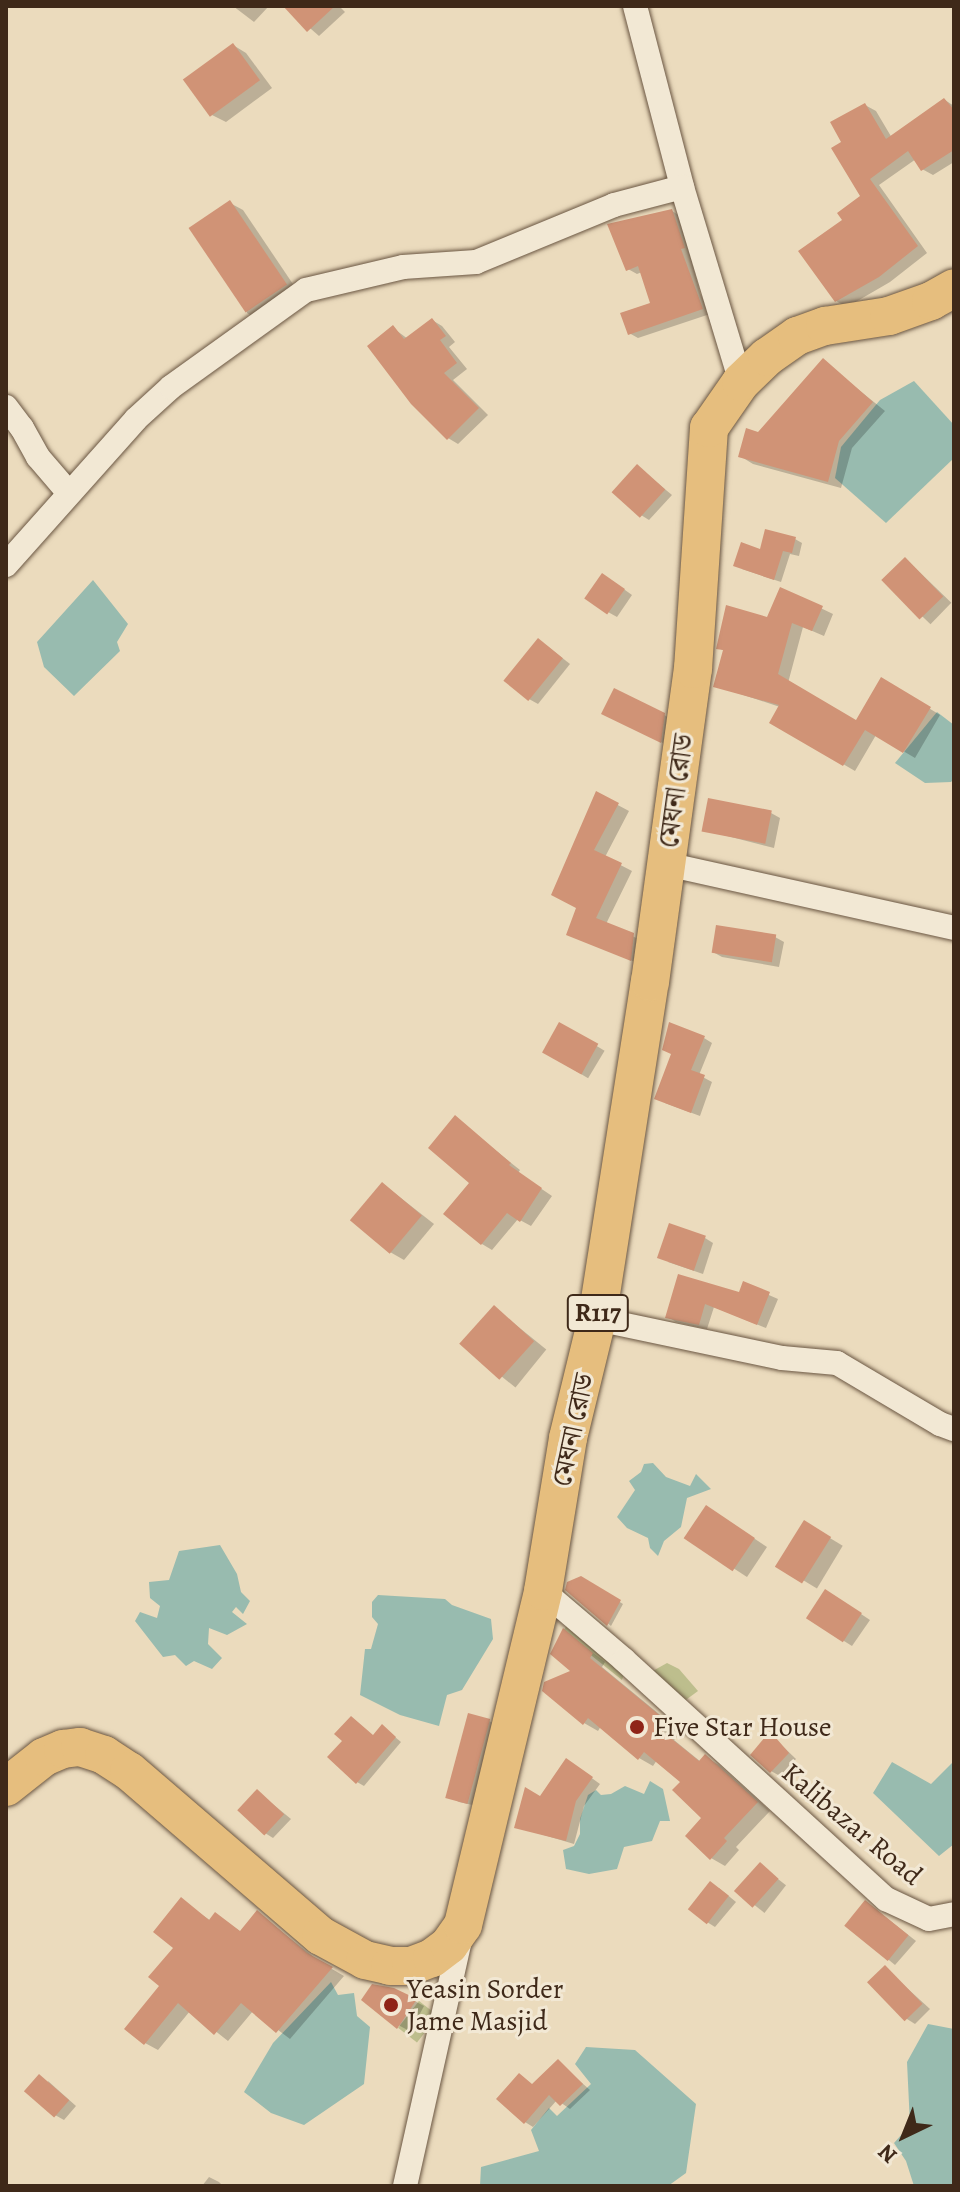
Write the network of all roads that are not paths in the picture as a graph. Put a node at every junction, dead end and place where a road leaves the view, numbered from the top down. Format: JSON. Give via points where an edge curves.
{"nodes":[{"id":1,"x":635,"y":6,"type":"edge"},
{"id":2,"x":682,"y":187,"type":"junction"},
{"id":3,"x":954,"y":288,"type":"edge"},
{"id":4,"x":741,"y":382,"type":"junction"},
{"id":5,"x":6,"y":407,"type":"edge"},
{"id":6,"x":68,"y":492,"type":"junction"},
{"id":7,"x":6,"y":565,"type":"edge"},
{"id":8,"x":666,"y":864,"type":"junction"},
{"id":9,"x":954,"y":928,"type":"edge"},
{"id":10,"x":597,"y":1319,"type":"junction"},
{"id":11,"x":954,"y":1429,"type":"edge"},
{"id":12,"x":543,"y":1591,"type":"junction"},
{"id":13,"x":6,"y":1787,"type":"edge"},
{"id":14,"x":954,"y":1914,"type":"edge"},
{"id":15,"x":463,"y":1925,"type":"junction"},
{"id":16,"x":405,"y":2186,"type":"edge"}],
"edges":[{"from":1,"to":2,"type":"street"},
{"from":2,"to":4,"type":"street"},
{"from":2,"to":6,"type":"street","via":[[614,205],[476,262],[403,267],[306,290],[171,387]]},
{"from":3,"to":4,"type":"main road","name":"মেঘনা রোড","number":"R117","via":[[889,316],[797,336]]},
{"from":4,"to":8,"type":"main road","name":"মেঘনা রোড","number":"R117","via":[[709,428],[693,669]]},
{"from":5,"to":6,"type":"street"},
{"from":6,"to":7,"type":"street"},
{"from":8,"to":9,"type":"street"},
{"from":8,"to":10,"type":"main road","name":"মেঘনা রোড","number":"R117"},
{"from":10,"to":11,"type":"street","via":[[782,1358],[837,1363]]},
{"from":10,"to":12,"type":"main road","name":"মেঘনা রোড","number":"R117","via":[[568,1438]]},
{"from":12,"to":14,"type":"street","name":"Kalibazar Road","via":[[886,1899],[929,1919]]},
{"from":12,"to":15,"type":"main road","name":"মেঘনা রোড","number":"R117"},
{"from":13,"to":15,"type":"main road","name":"মেঘনা রোড","number":"R117","via":[[63,1749],[80,1747],[104,1755],[321,1936],[365,1960],[411,1966],[449,1945]]},
{"from":15,"to":16,"type":"street"}]}
